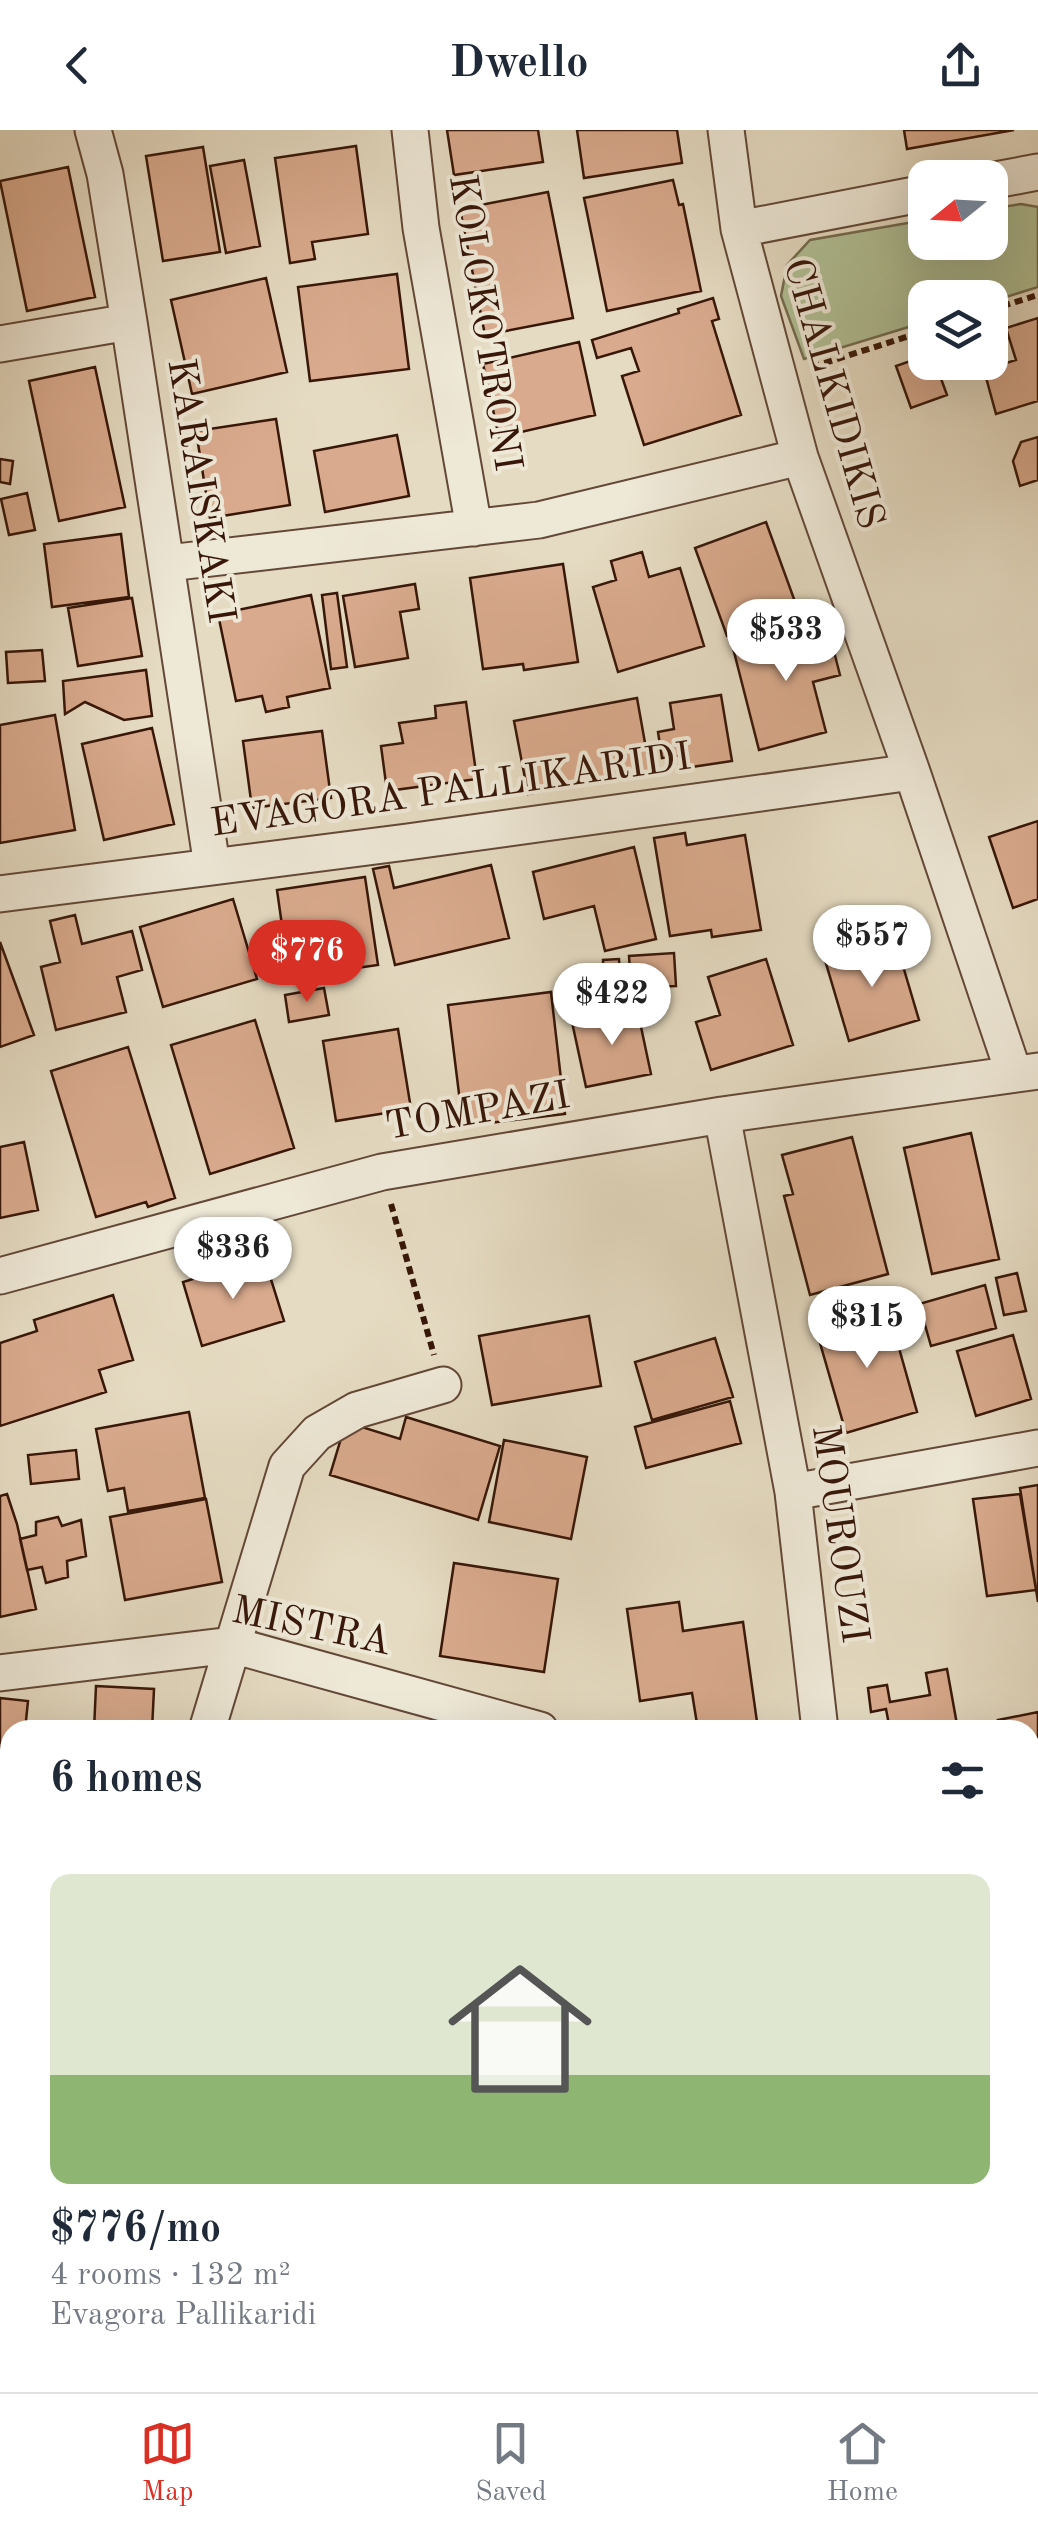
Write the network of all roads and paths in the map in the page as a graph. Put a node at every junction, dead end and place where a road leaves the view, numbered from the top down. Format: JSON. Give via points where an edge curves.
{"nodes":[{"id":1,"x":93,"y":130,"type":"edge"},
{"id":2,"x":410,"y":130,"type":"edge"},
{"id":3,"x":726,"y":130,"type":"edge"},
{"id":4,"x":1038,"y":172,"type":"edge"},
{"id":5,"x":1008,"y":178,"type":"edge"},
{"id":6,"x":908,"y":196,"type":"edge"},
{"id":7,"x":739,"y":229,"type":"junction"},
{"id":8,"x":1038,"y":294,"type":"edge"},
{"id":9,"x":1008,"y":304,"type":"edge"},
{"id":10,"x":130,"y":322,"type":"junction"},
{"id":11,"x":908,"y":336,"type":"edge"},
{"id":12,"x":0,"y":344,"type":"edge"},
{"id":13,"x":779,"y":378,"type":"junction"},
{"id":14,"x":800,"y":457,"type":"junction"},
{"id":15,"x":474,"y":528,"type":"junction"},
{"id":16,"x":168,"y":563,"type":"junction"},
{"id":17,"x":912,"y":772,"type":"junction"},
{"id":18,"x":212,"y":866,"type":"junction"},
{"id":19,"x":0,"y":894,"type":"edge"},
{"id":20,"x":1026,"y":1072,"type":"edge"},
{"id":21,"x":722,"y":1115,"type":"junction"},
{"id":22,"x":382,"y":1172,"type":"junction"},
{"id":23,"x":0,"y":1276,"type":"edge"},
{"id":24,"x":443,"y":1385,"type":"joint"},
{"id":25,"x":1038,"y":1448,"type":"edge"},
{"id":26,"x":793,"y":1492,"type":"junction"},
{"id":27,"x":232,"y":1645,"type":"junction"},
{"id":28,"x":0,"y":1673,"type":"edge"},
{"id":29,"x":211,"y":1720,"type":"edge"},
{"id":30,"x":504,"y":1720,"type":"edge"},
{"id":31,"x":819,"y":1720,"type":"edge"}],
"edges":[{"from":1,"to":10,"type":"street","name":"KARAISKAKI"},
{"from":2,"to":15,"type":"street","name":"KOLOKOTRONI"},
{"from":3,"to":7,"type":"street","name":"CHALKIDIKIS"},
{"from":4,"to":5,"type":"street"},
{"from":6,"to":7,"type":"street"},
{"from":7,"to":13,"type":"street","name":"CHALKIDIKIS"},
{"from":8,"to":9,"type":"path"},
{"from":10,"to":12,"type":"street"},
{"from":10,"to":16,"type":"street","name":"KARAISKAKI"},
{"from":11,"to":13,"type":"path"},
{"from":13,"to":14,"type":"street","name":"CHALKIDIKIS"},
{"from":14,"to":15,"type":"street","via":[[540,520]]},
{"from":14,"to":17,"type":"street","name":"CHALKIDIKIS"},
{"from":15,"to":16,"type":"street"},
{"from":16,"to":18,"type":"street","name":"KARAISKAKI"},
{"from":17,"to":18,"type":"street","name":"EVAGORA PALLIKARIDI"},
{"from":17,"to":20,"type":"street","name":"CHALKIDIKIS"},
{"from":18,"to":19,"type":"street","name":"EVAGORA PALLIKARIDI"},
{"from":20,"to":21,"type":"street","name":"TOMPAZI"},
{"from":21,"to":22,"type":"street","name":"TOMPAZI"},
{"from":21,"to":26,"type":"street","name":"MOUROUZI"},
{"from":22,"to":23,"type":"street","name":"TOMPAZI"},
{"from":22,"to":24,"type":"path"},
{"from":24,"to":27,"type":"street","via":[[357,1410],[317,1433],[288,1466]]},
{"from":25,"to":26,"type":"street"},
{"from":26,"to":31,"type":"street","name":"MOUROUZI"},
{"from":27,"to":28,"type":"street","name":"MISTRA"},
{"from":27,"to":29,"type":"street"},
{"from":27,"to":30,"type":"street","name":"MISTRA"}]}
